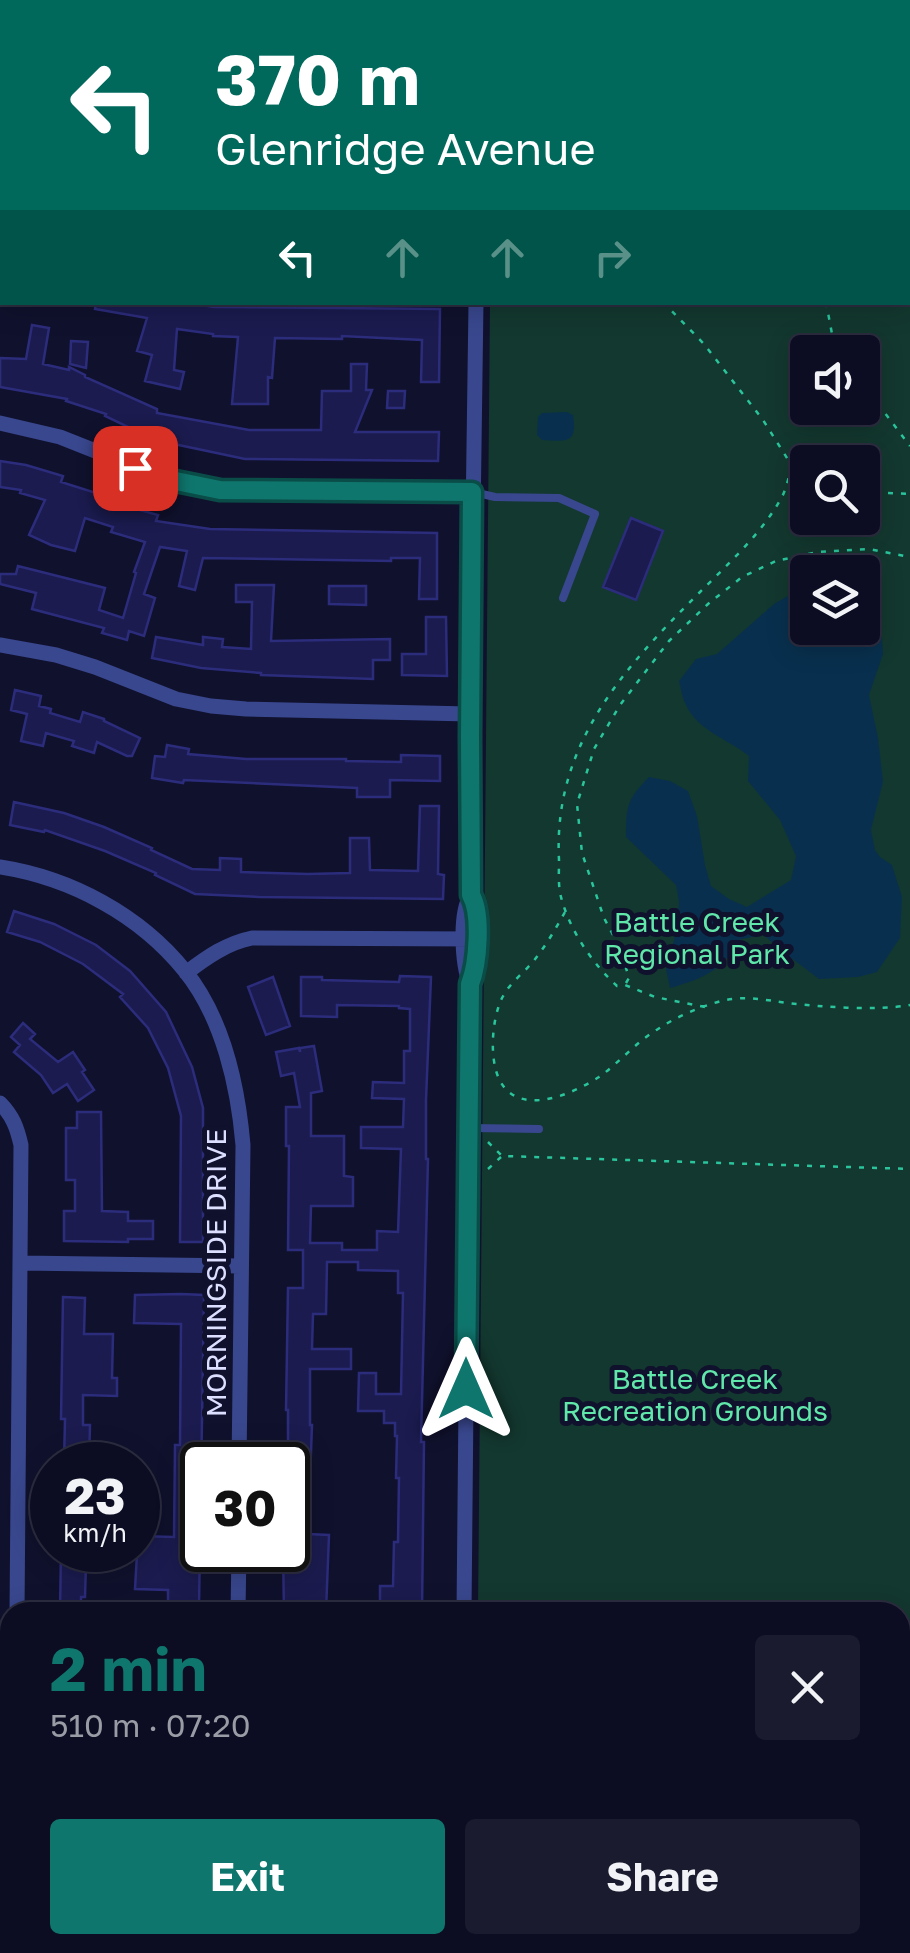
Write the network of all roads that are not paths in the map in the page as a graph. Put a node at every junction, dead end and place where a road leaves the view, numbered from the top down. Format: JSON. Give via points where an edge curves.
{"nodes":[{"id":1,"x":476,"y":305,"type":"edge"},
{"id":2,"x":0,"y":423,"type":"edge"},
{"id":3,"x":472,"y":492,"type":"junction"},
{"id":4,"x":563,"y":598,"type":"dead end"},
{"id":5,"x":0,"y":645,"type":"edge"},
{"id":6,"x":470,"y":714,"type":"junction"},
{"id":7,"x":0,"y":868,"type":"edge"},
{"id":8,"x":470,"y":939,"type":"junction"},
{"id":9,"x":186,"y":973,"type":"junction"},
{"id":10,"x":1,"y":1104,"type":"edge"},
{"id":11,"x":468,"y":1128,"type":"junction"},
{"id":12,"x":540,"y":1129,"type":"dead end"},
{"id":13,"x":20,"y":1263,"type":"junction"},
{"id":14,"x":240,"y":1266,"type":"junction"},
{"id":15,"x":240,"y":1442,"type":"edge"},
{"id":16,"x":239,"y":1572,"type":"edge"},
{"id":17,"x":17,"y":1602,"type":"edge"},
{"id":18,"x":238,"y":1602,"type":"edge"},
{"id":19,"x":464,"y":1602,"type":"edge"}],
"edges":[{"from":1,"to":3,"type":"street"},
{"from":2,"to":3,"type":"street","via":[[60,437],[166,479],[220,490]]},
{"from":3,"to":4,"type":"lane","via":[[559,498],[595,514]]},
{"from":3,"to":6,"type":"street"},
{"from":5,"to":6,"type":"street","via":[[56,655],[161,695],[211,706]]},
{"from":6,"to":8,"type":"street","via":[[471,895],[477,905]]},
{"from":7,"to":9,"type":"street","name":"MORNINGSIDE DRIVE","via":[[93,897],[156,940]]},
{"from":8,"to":9,"type":"street","via":[[252,938]]},
{"from":8,"to":11,"type":"street","via":[[476,970],[470,984]]},
{"from":9,"to":14,"type":"street","name":"MORNINGSIDE DRIVE","via":[[220,1038],[239,1106]]},
{"from":10,"to":13,"type":"street","via":[[21,1145]]},
{"from":11,"to":12,"type":"lane"},
{"from":11,"to":19,"type":"street"},
{"from":13,"to":14,"type":"street"},
{"from":13,"to":17,"type":"street"},
{"from":14,"to":15,"type":"street","name":"MORNINGSIDE DRIVE"},
{"from":16,"to":18,"type":"street"}]}
